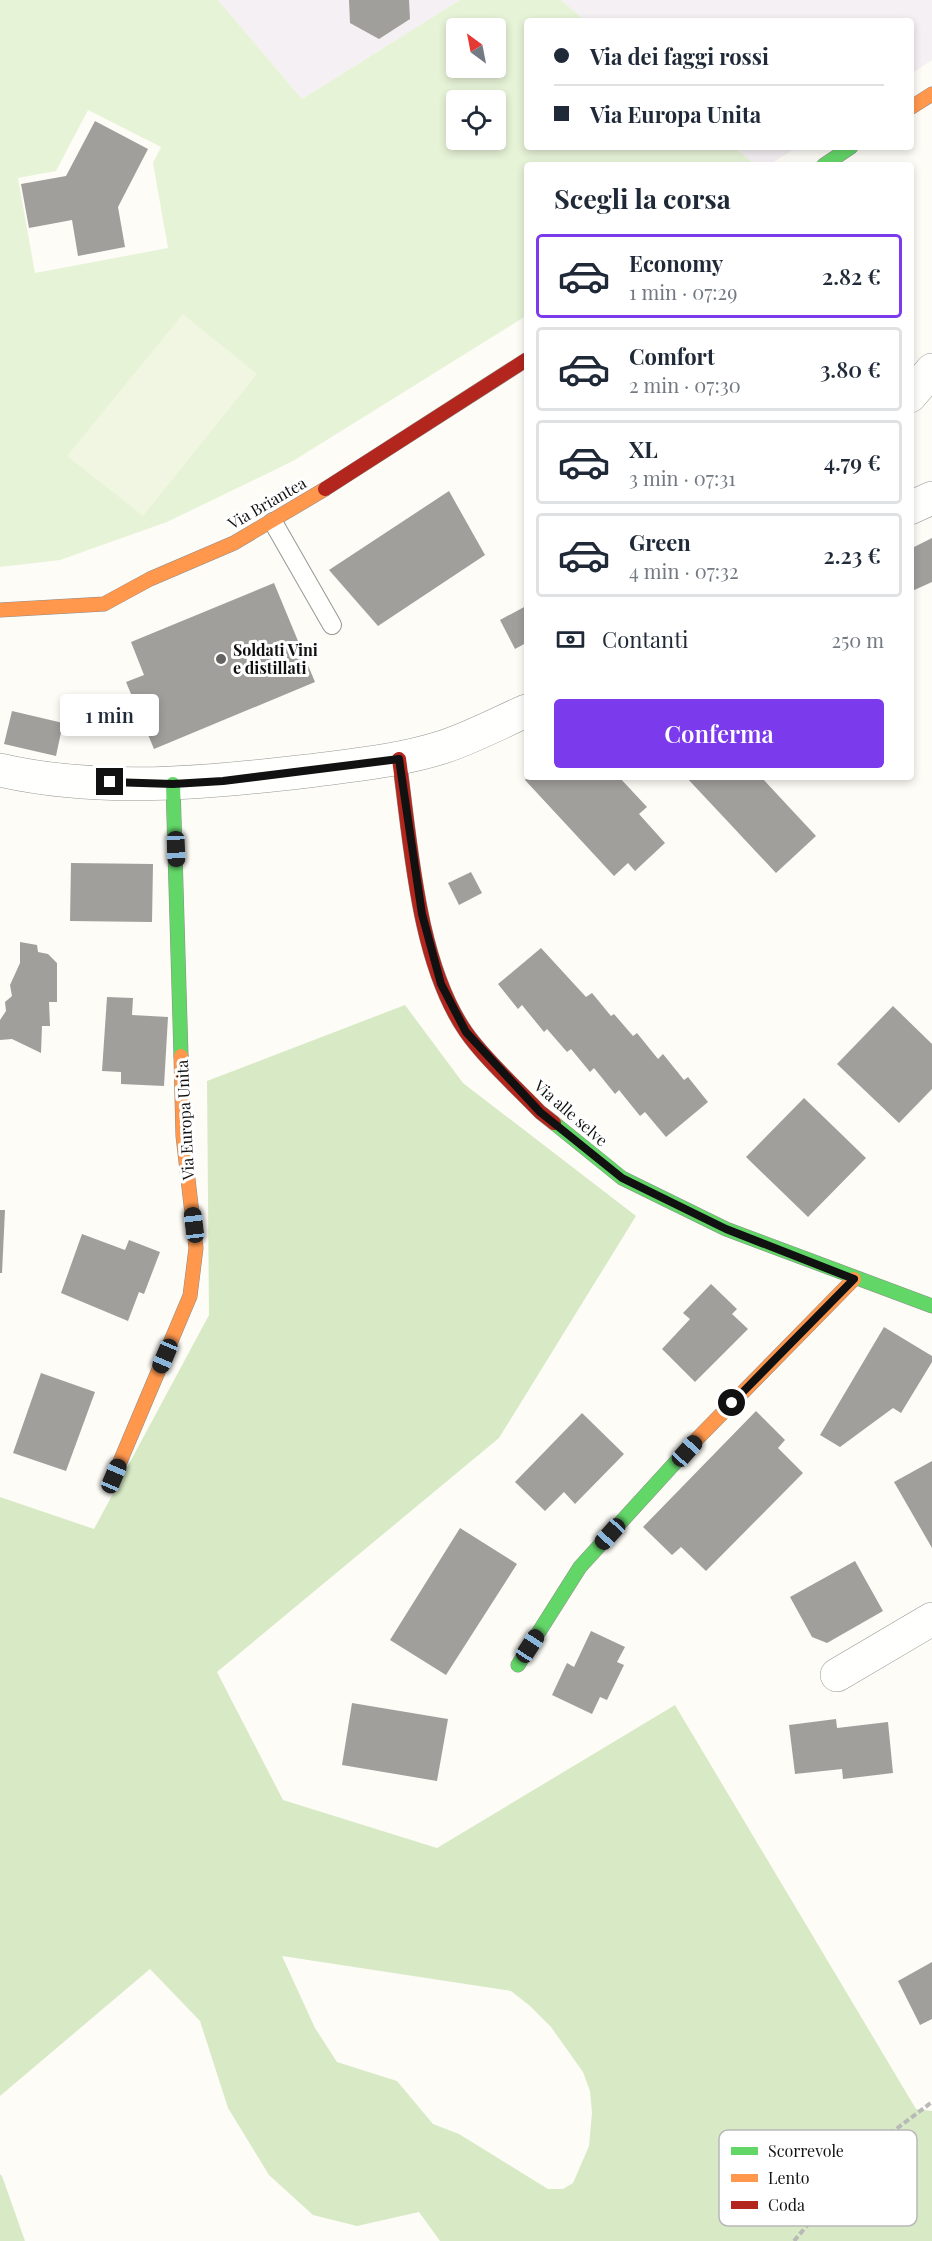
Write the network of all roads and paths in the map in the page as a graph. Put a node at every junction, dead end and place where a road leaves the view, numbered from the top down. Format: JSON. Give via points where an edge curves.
{"nodes":[{"id":1,"x":932,"y":94,"type":"edge"},
{"id":2,"x":914,"y":105,"type":"edge"},
{"id":3,"x":846,"y":150,"type":"edge"},
{"id":4,"x":828,"y":162,"type":"edge"},
{"id":5,"x":524,"y":361,"type":"edge"},
{"id":6,"x":932,"y":370,"type":"edge"},
{"id":7,"x":914,"y":391,"type":"edge"},
{"id":8,"x":932,"y":498,"type":"edge"},
{"id":9,"x":914,"y":506,"type":"edge"},
{"id":10,"x":273,"y":522,"type":"junction"},
{"id":11,"x":0,"y":610,"type":"edge"},
{"id":12,"x":332,"y":625,"type":"dead end"},
{"id":13,"x":524,"y":712,"type":"edge"},
{"id":14,"x":399,"y":759,"type":"junction"},
{"id":15,"x":0,"y":770,"type":"edge"},
{"id":16,"x":173,"y":784,"type":"junction"},
{"id":17,"x":854,"y":1279,"type":"junction"},
{"id":18,"x":932,"y":1306,"type":"edge"},
{"id":19,"x":114,"y":1476,"type":"dead end"},
{"id":20,"x":932,"y":1619,"type":"edge"},
{"id":21,"x":518,"y":1665,"type":"dead end"},
{"id":22,"x":837,"y":1675,"type":"dead end"},
{"id":23,"x":932,"y":2102,"type":"edge"},
{"id":24,"x":895,"y":2130,"type":"edge"},
{"id":25,"x":807,"y":2226,"type":"edge"},
{"id":26,"x":794,"y":2241,"type":"edge"}],
"edges":[{"from":1,"to":2,"type":"street"},
{"from":3,"to":4,"type":"street"},
{"from":5,"to":10,"type":"street","name":"Via Briantea"},
{"from":6,"to":7,"type":"street"},
{"from":8,"to":9,"type":"street"},
{"from":10,"to":11,"type":"street","name":"Via Briantea","via":[[104,604]]},
{"from":10,"to":12,"type":"lane"},
{"from":13,"to":14,"type":"street","via":[[445,746]]},
{"from":14,"to":16,"type":"street"},
{"from":14,"to":17,"type":"street","name":"Via alle selve","via":[[422,914],[441,984],[466,1032],[540,1112],[622,1178],[726,1229]]},
{"from":15,"to":16,"type":"street","via":[[46,780]]},
{"from":16,"to":19,"type":"street","name":"Via Europa Unita","via":[[183,1136],[196,1248],[190,1296]]},
{"from":17,"to":18,"type":"street","name":"Via alle selve"},
{"from":17,"to":21,"type":"street","via":[[702,1434],[580,1568]]},
{"from":20,"to":22,"type":"street"},
{"from":23,"to":24,"type":"path"},
{"from":25,"to":26,"type":"path"}]}
